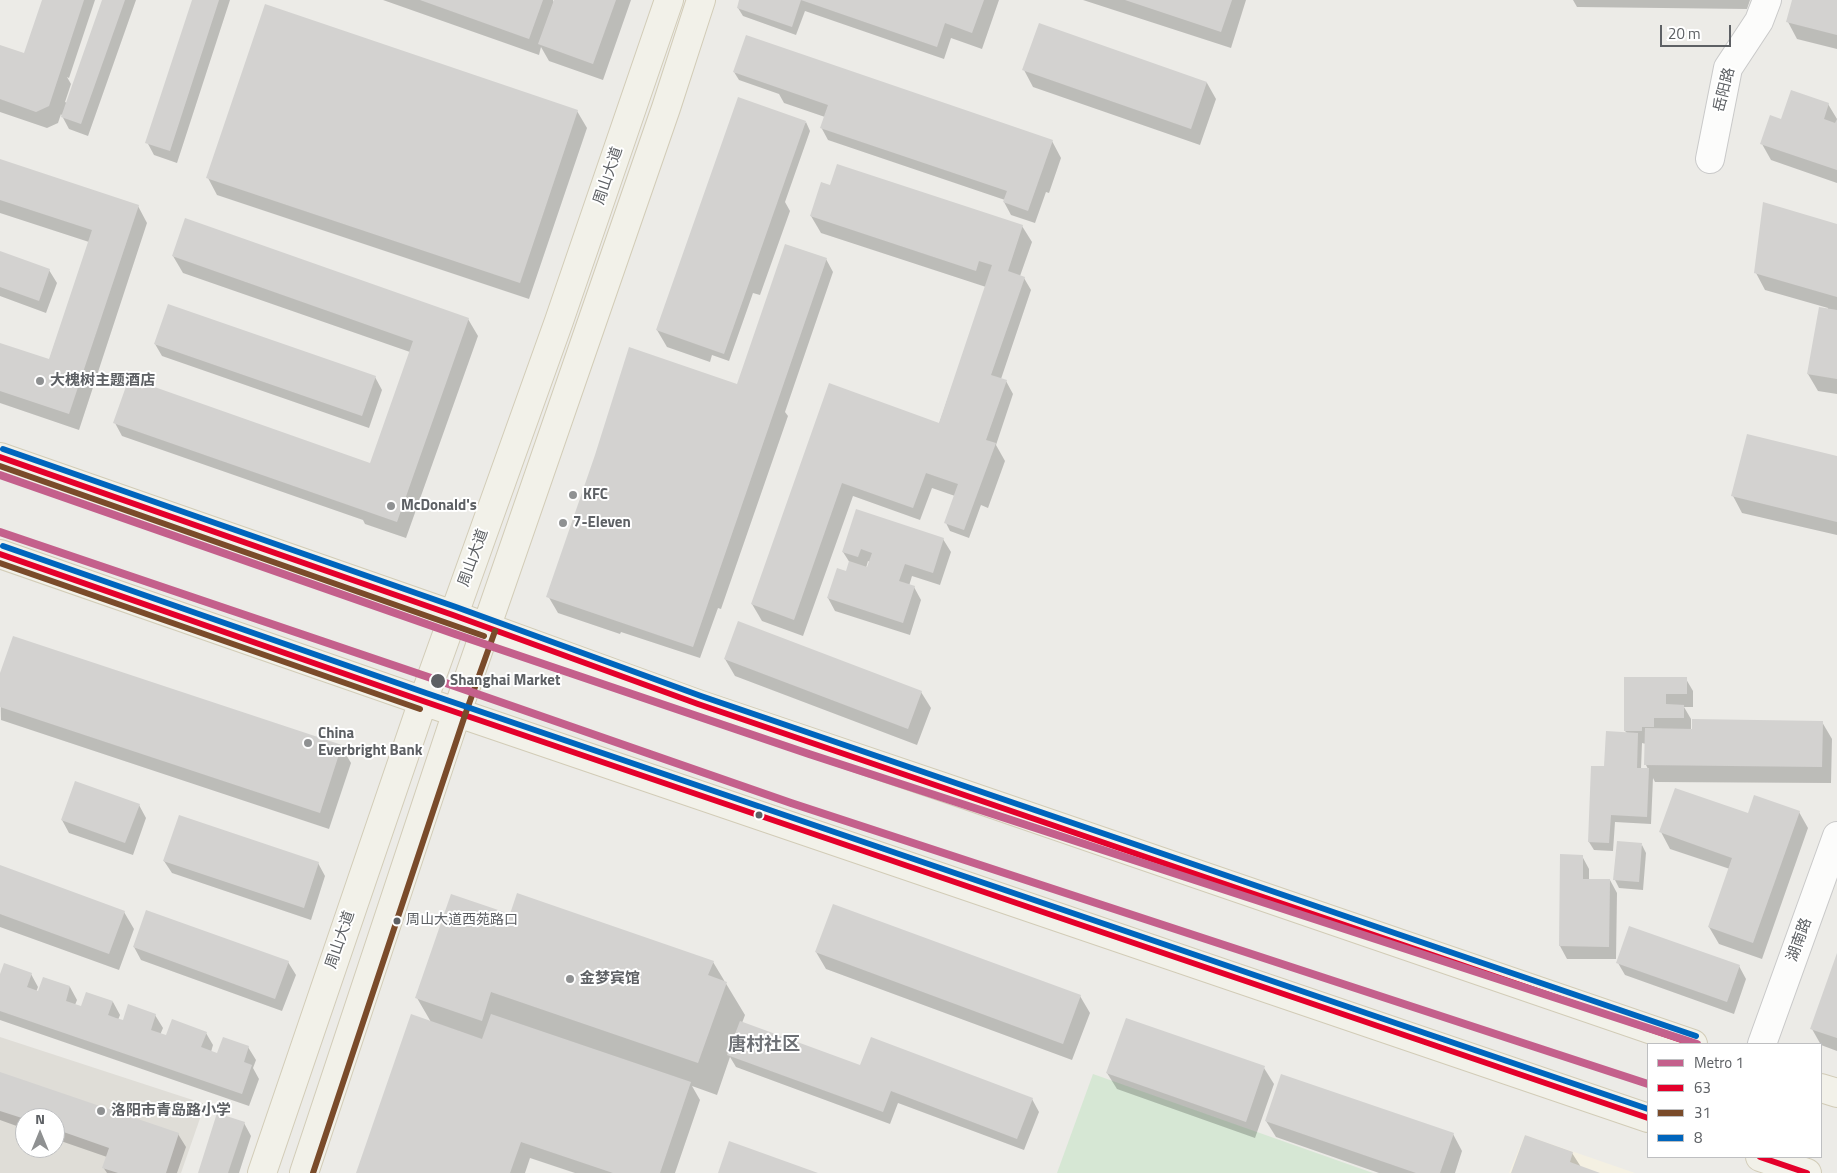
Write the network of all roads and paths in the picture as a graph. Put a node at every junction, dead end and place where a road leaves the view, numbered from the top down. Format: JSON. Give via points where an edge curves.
{"nodes":[{"id":1,"x":669,"y":0,"type":"edge"},
{"id":2,"x":701,"y":0,"type":"edge"},
{"id":3,"x":1767,"y":0,"type":"edge"},
{"id":4,"x":1710,"y":159,"type":"dead end"},
{"id":5,"x":0,"y":457,"type":"edge"},
{"id":6,"x":0,"y":554,"type":"edge"},
{"id":7,"x":453,"y":615,"type":"junction"},
{"id":8,"x":486,"y":628,"type":"junction"},
{"id":9,"x":423,"y":701,"type":"junction"},
{"id":10,"x":457,"y":712,"type":"junction"},
{"id":11,"x":1837,"y":836,"type":"edge"},
{"id":12,"x":1691,"y":1043,"type":"edge"},
{"id":13,"x":1762,"y":1043,"type":"edge"},
{"id":14,"x":1822,"y":1088,"type":"edge"},
{"id":15,"x":1837,"y":1094,"type":"edge"},
{"id":16,"x":1647,"y":1118,"type":"edge"},
{"id":17,"x":1763,"y":1158,"type":"edge"},
{"id":18,"x":262,"y":1173,"type":"edge"},
{"id":19,"x":304,"y":1173,"type":"edge"},
{"id":20,"x":1807,"y":1173,"type":"edge"}],
"edges":[{"from":1,"to":7,"type":"main road","name":"周山大道"},
{"from":2,"to":8,"type":"main road"},
{"from":3,"to":4,"type":"street","name":"岳阳路","via":[[1759,21],[1728,68]]},
{"from":5,"to":7,"type":"main road"},
{"from":6,"to":9,"type":"main road"},
{"from":7,"to":8,"type":"main road"},
{"from":7,"to":9,"type":"main road","name":"周山大道"},
{"from":8,"to":10,"type":"main road"},
{"from":8,"to":12,"type":"main road","via":[[698,704]]},
{"from":9,"to":10,"type":"main road"},
{"from":9,"to":18,"type":"main road","name":"周山大道"},
{"from":10,"to":16,"type":"main road"},
{"from":10,"to":19,"type":"main road"},
{"from":11,"to":13,"type":"street","name":"湖南路"},
{"from":14,"to":15,"type":"main road"},
{"from":17,"to":20,"type":"main road"}]}
